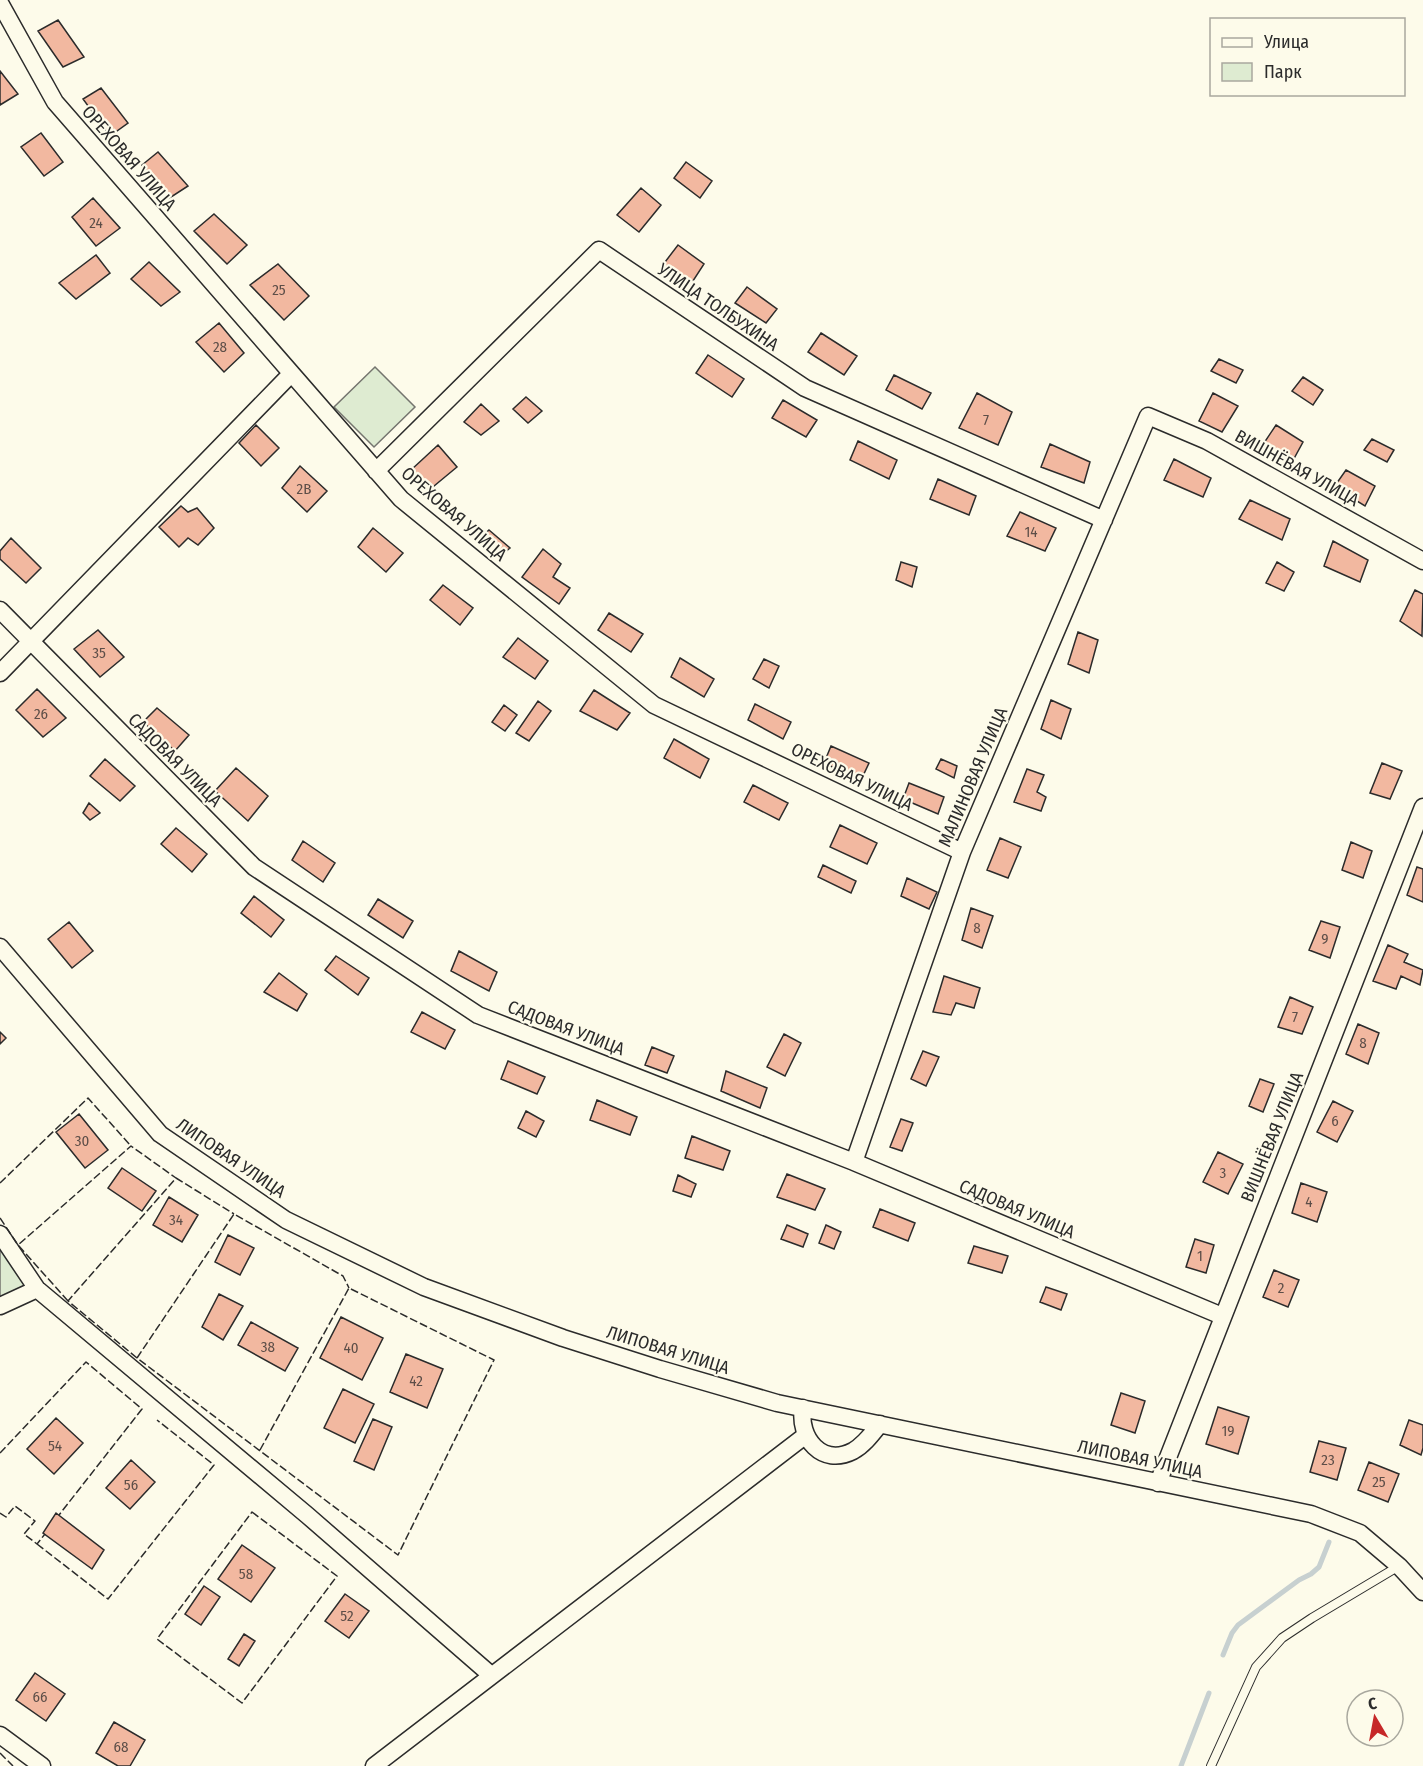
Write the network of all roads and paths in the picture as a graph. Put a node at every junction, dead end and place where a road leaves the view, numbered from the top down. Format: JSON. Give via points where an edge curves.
{"nodes":[{"id":1,"x":0,"y":3,"type":"edge"},
{"id":2,"x":291,"y":374,"type":"junction"},
{"id":3,"x":1148,"y":416,"type":"joint"},
{"id":4,"x":376,"y":471,"type":"junction"},
{"id":5,"x":1104,"y":520,"type":"junction"},
{"id":6,"x":1423,"y":561,"type":"edge"},
{"id":7,"x":0,"y":610,"type":"edge"},
{"id":8,"x":29,"y":642,"type":"junction"},
{"id":9,"x":0,"y":673,"type":"edge"},
{"id":10,"x":1423,"y":807,"type":"edge"},
{"id":11,"x":962,"y":852,"type":"junction"},
{"id":12,"x":0,"y":947,"type":"edge"},
{"id":13,"x":854,"y":1162,"type":"junction"},
{"id":14,"x":0,"y":1234,"type":"edge"},
{"id":15,"x":37,"y":1289,"type":"junction"},
{"id":16,"x":0,"y":1306,"type":"edge"},
{"id":17,"x":1222,"y":1316,"type":"junction"},
{"id":18,"x":803,"y":1408,"type":"junction"},
{"id":19,"x":880,"y":1425,"type":"junction"},
{"id":20,"x":806,"y":1435,"type":"junction"},
{"id":21,"x":1158,"y":1482,"type":"junction"},
{"id":22,"x":1399,"y":1566,"type":"junction"},
{"id":23,"x":1423,"y":1592,"type":"edge"},
{"id":24,"x":491,"y":1675,"type":"junction"},
{"id":25,"x":0,"y":1735,"type":"edge"},
{"id":26,"x":42,"y":1766,"type":"edge"},
{"id":27,"x":374,"y":1766,"type":"edge"},
{"id":28,"x":1211,"y":1766,"type":"edge"}],
"edges":[{"from":1,"to":2,"type":"street","name":"ОРЕХОВАЯ УЛИЦА","via":[[55,102]]},
{"from":2,"to":4,"type":"street","name":"ОРЕХОВАЯ УЛИЦА"},
{"from":2,"to":8,"type":"street"},
{"from":3,"to":5,"type":"street","name":"МАЛИНОВАЯ УЛИЦА"},
{"from":3,"to":6,"type":"street","name":"ВИШНЁВАЯ УЛИЦА","via":[[1207,441]]},
{"from":4,"to":5,"type":"street","name":"УЛИЦА ТОЛБУХИНА","via":[[599,250],[805,388]]},
{"from":4,"to":11,"type":"street","name":"ОРЕХОВАЯ УЛИЦА","via":[[401,499],[654,705]]},
{"from":5,"to":11,"type":"street","name":"МАЛИНОВАЯ УЛИЦА"},
{"from":7,"to":8,"type":"street","name":"САДОВАЯ УЛИЦА"},
{"from":8,"to":9,"type":"street"},
{"from":8,"to":13,"type":"street","name":"САДОВАЯ УЛИЦА","via":[[254,867],[478,1015]]},
{"from":10,"to":17,"type":"street","name":"ВИШНЁВАЯ УЛИЦА"},
{"from":11,"to":13,"type":"street","name":"МАЛИНОВАЯ УЛИЦА"},
{"from":12,"to":18,"type":"street","name":"ЛИПОВАЯ УЛИЦА","via":[[160,1134],[286,1220],[424,1287],[563,1338]]},
{"from":13,"to":17,"type":"street","name":"САДОВАЯ УЛИЦА"},
{"from":14,"to":15,"type":"street"},
{"from":15,"to":16,"type":"street"},
{"from":15,"to":24,"type":"street"},
{"from":17,"to":21,"type":"street","name":"ВИШНЁВАЯ УЛИЦА"},
{"from":18,"to":19,"type":"street","name":"ЛИПОВАЯ УЛИЦА"},
{"from":18,"to":20,"type":"street","via":[[801,1418]]},
{"from":19,"to":20,"type":"street","via":[[853,1450],[834,1456],[811,1446]]},
{"from":19,"to":21,"type":"street","name":"ЛИПОВАЯ УЛИЦА"},
{"from":20,"to":24,"type":"street"},
{"from":21,"to":22,"type":"street","name":"ЛИПОВАЯ УЛИЦА","via":[[1311,1514],[1360,1533]]},
{"from":22,"to":23,"type":"street","name":"ЛИПОВАЯ УЛИЦА"},
{"from":22,"to":28,"type":"lane","via":[[1282,1638],[1256,1667]]},
{"from":24,"to":27,"type":"street"},
{"from":25,"to":26,"type":"street"}]}
